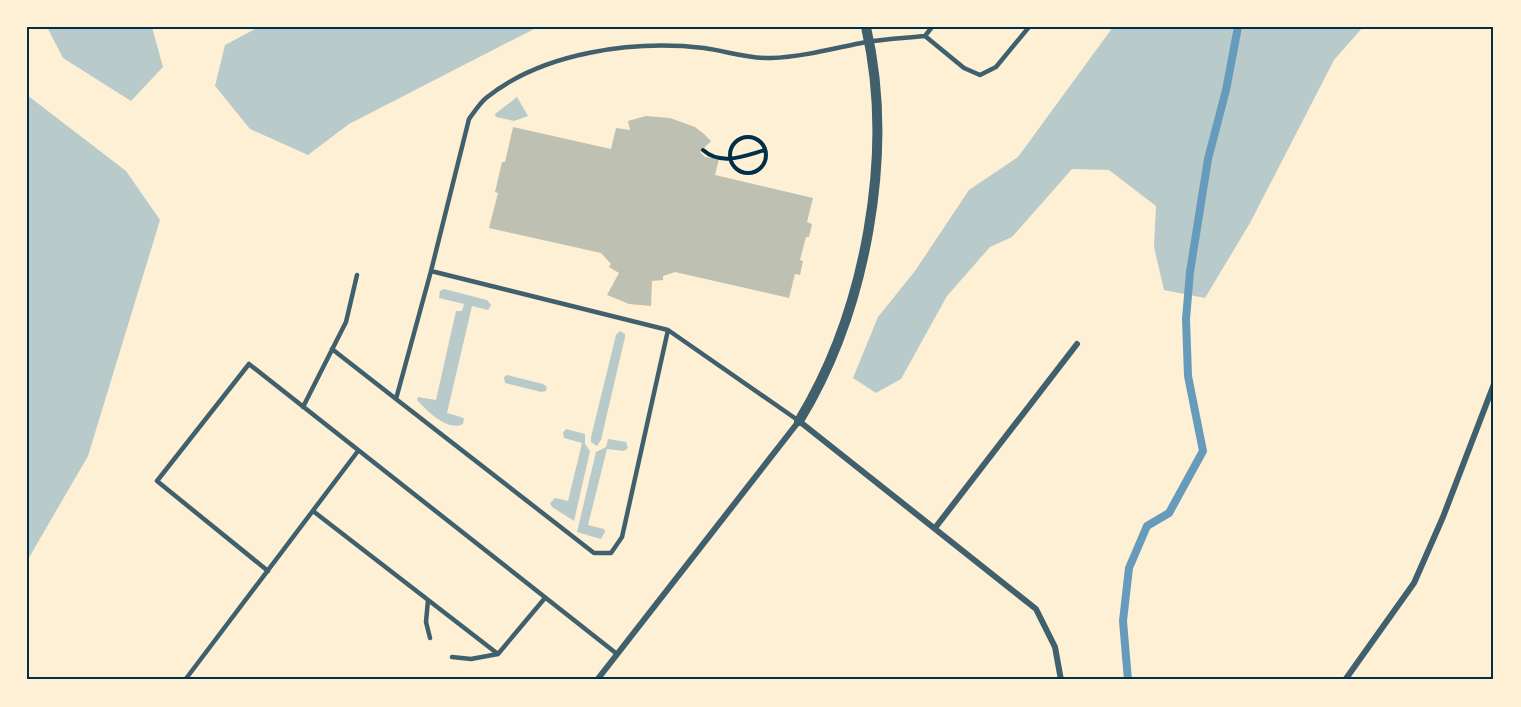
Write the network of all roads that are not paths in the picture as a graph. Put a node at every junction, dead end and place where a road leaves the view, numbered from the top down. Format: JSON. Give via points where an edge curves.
{"nodes":[{"id":1,"x":866,"y":27,"type":"edge"},
{"id":2,"x":932,"y":27,"type":"edge"},
{"id":3,"x":1029,"y":27,"type":"edge"},
{"id":4,"x":925,"y":36,"type":"junction"},
{"id":5,"x":869,"y":42,"type":"junction"},
{"id":6,"x":431,"y":271,"type":"junction"},
{"id":7,"x":357,"y":275,"type":"dead end"},
{"id":8,"x":668,"y":330,"type":"junction"},
{"id":9,"x":1077,"y":344,"type":"dead end"},
{"id":10,"x":332,"y":349,"type":"junction"},
{"id":11,"x":1494,"y":384,"type":"edge"},
{"id":12,"x":396,"y":399,"type":"junction"},
{"id":13,"x":303,"y":407,"type":"junction"},
{"id":14,"x":799,"y":421,"type":"junction"},
{"id":15,"x":358,"y":451,"type":"junction"},
{"id":16,"x":313,"y":511,"type":"junction"},
{"id":17,"x":935,"y":528,"type":"junction"},
{"id":18,"x":268,"y":571,"type":"junction"},
{"id":19,"x":545,"y":598,"type":"junction"},
{"id":20,"x":428,"y":600,"type":"junction"},
{"id":21,"x":430,"y":638,"type":"dead end"},
{"id":22,"x":498,"y":654,"type":"junction"},
{"id":23,"x":617,"y":654,"type":"junction"},
{"id":24,"x":452,"y":657,"type":"dead end"},
{"id":25,"x":187,"y":678,"type":"edge"},
{"id":26,"x":195,"y":680,"type":"edge"},
{"id":27,"x":597,"y":680,"type":"edge"},
{"id":28,"x":1061,"y":680,"type":"edge"},
{"id":29,"x":1345,"y":680,"type":"edge"}],
"edges":[{"from":1,"to":5,"type":"street"},
{"from":2,"to":4,"type":"lane"},
{"from":3,"to":4,"type":"lane","via":[[996,67],[980,75],[964,69]]},
{"from":4,"to":5,"type":"lane"},
{"from":5,"to":6,"type":"lane","via":[[769,58],[704,48],[619,48],[557,62],[523,76],[485,99],[469,119]]},
{"from":5,"to":14,"type":"street","via":[[877,115],[872,215],[850,311],[817,391]]},
{"from":6,"to":8,"type":"lane"},
{"from":6,"to":12,"type":"lane"},
{"from":7,"to":10,"type":"lane","via":[[346,322]]},
{"from":8,"to":12,"type":"lane","via":[[622,537],[611,553],[594,554]]},
{"from":8,"to":14,"type":"lane"},
{"from":9,"to":17,"type":"street"},
{"from":10,"to":12,"type":"lane"},
{"from":10,"to":13,"type":"lane"},
{"from":11,"to":29,"type":"street","via":[[1414,584]]},
{"from":13,"to":15,"type":"lane"},
{"from":13,"to":18,"type":"lane","via":[[249,364],[157,481]]},
{"from":14,"to":17,"type":"street"},
{"from":14,"to":23,"type":"street"},
{"from":15,"to":16,"type":"lane"},
{"from":15,"to":19,"type":"lane"},
{"from":16,"to":18,"type":"lane"},
{"from":16,"to":20,"type":"lane"},
{"from":17,"to":28,"type":"street","via":[[1036,609],[1055,647]]},
{"from":18,"to":25,"type":"lane"},
{"from":19,"to":22,"type":"lane"},
{"from":19,"to":23,"type":"lane"},
{"from":20,"to":21,"type":"lane","via":[[426,622]]},
{"from":20,"to":22,"type":"lane"},
{"from":22,"to":24,"type":"lane","via":[[471,659]]},
{"from":23,"to":27,"type":"street"},
{"from":25,"to":26,"type":"lane"}]}
